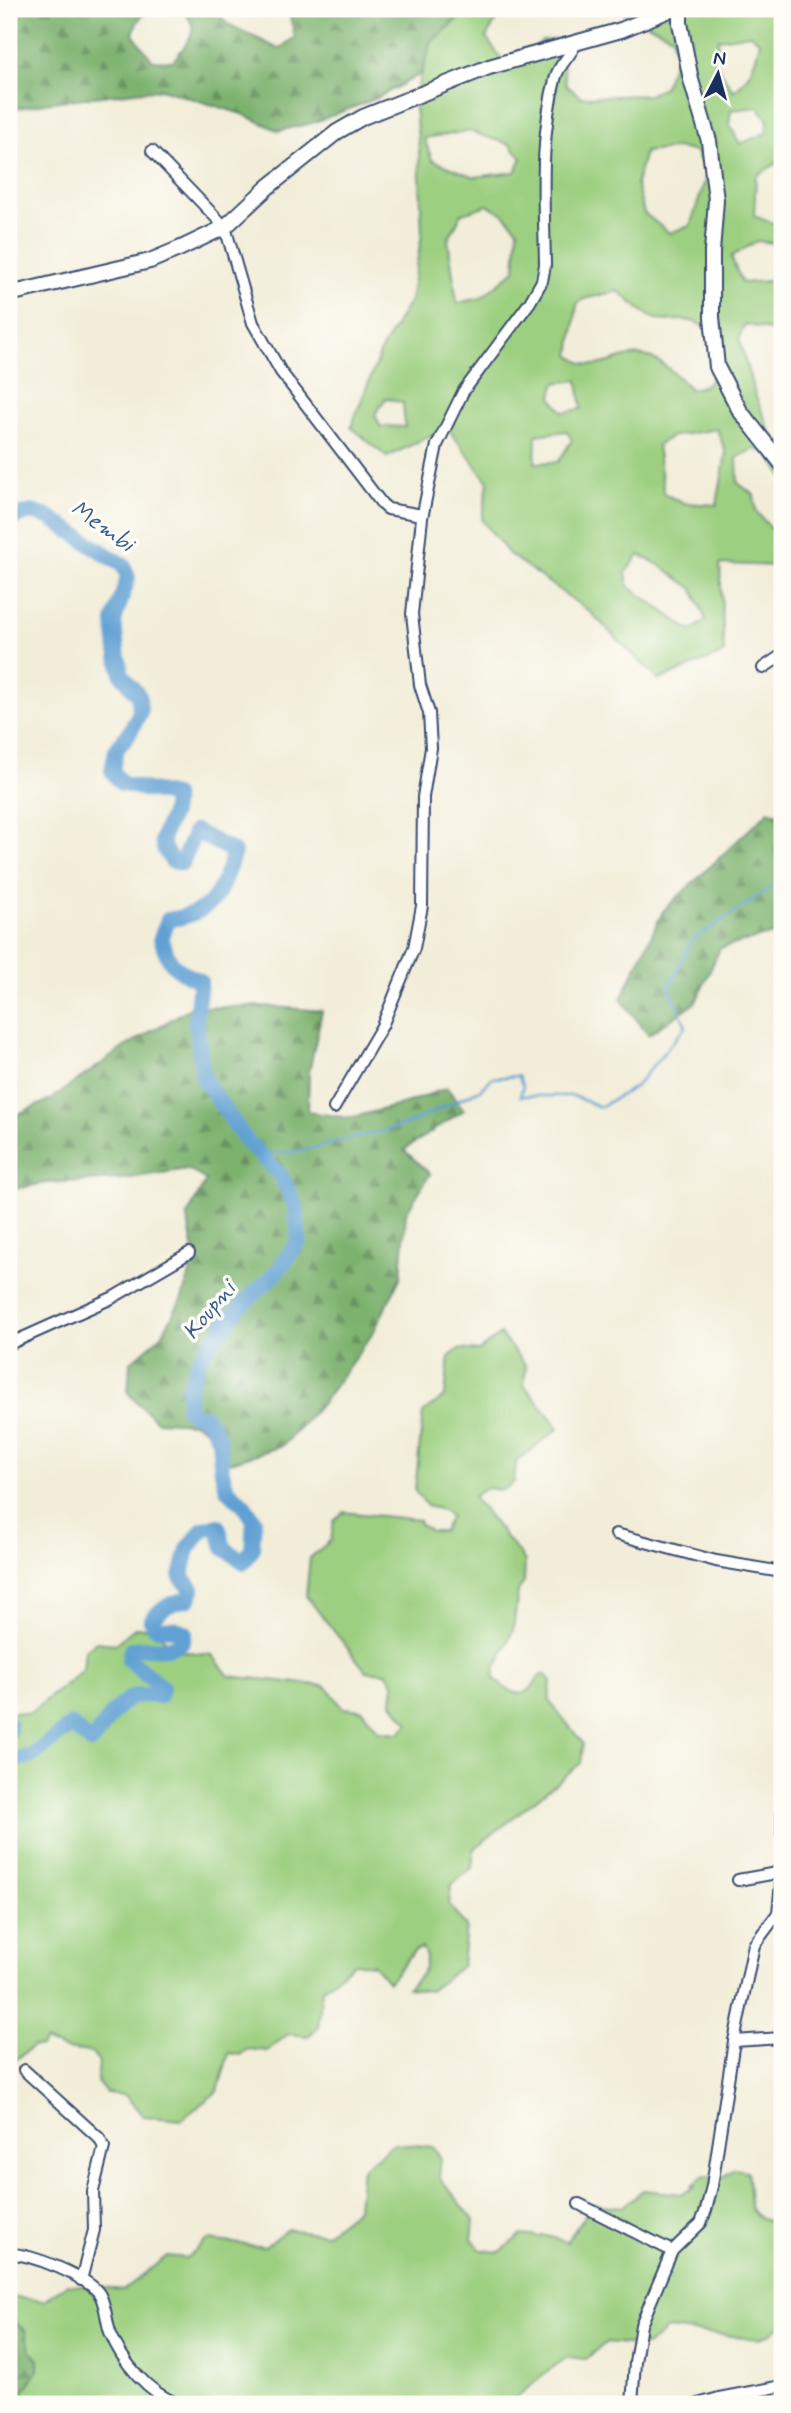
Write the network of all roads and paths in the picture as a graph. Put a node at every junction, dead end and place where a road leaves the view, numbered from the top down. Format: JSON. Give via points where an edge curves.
{"nodes":[{"id":1,"x":672,"y":9,"type":"edge"},
{"id":2,"x":680,"y":9,"type":"edge"},
{"id":3,"x":576,"y":43,"type":"junction"},
{"id":4,"x":152,"y":151,"type":"dead end"},
{"id":5,"x":225,"y":227,"type":"junction"},
{"id":6,"x":9,"y":294,"type":"edge"},
{"id":7,"x":782,"y":464,"type":"edge"},
{"id":8,"x":422,"y":515,"type":"junction"},
{"id":9,"x":782,"y":655,"type":"edge"},
{"id":10,"x":763,"y":667,"type":"dead end"},
{"id":11,"x":334,"y":1108,"type":"dead end"},
{"id":12,"x":189,"y":1253,"type":"dead end"},
{"id":13,"x":9,"y":1344,"type":"edge"},
{"id":14,"x":616,"y":1534,"type":"dead end"},
{"id":15,"x":782,"y":1572,"type":"edge"},
{"id":16,"x":782,"y":1791,"type":"edge"},
{"id":17,"x":782,"y":1835,"type":"edge"},
{"id":18,"x":782,"y":1869,"type":"edge"},
{"id":19,"x":738,"y":1881,"type":"dead end"},
{"id":20,"x":782,"y":2038,"type":"edge"},
{"id":21,"x":734,"y":2041,"type":"junction"},
{"id":22,"x":24,"y":2070,"type":"dead end"},
{"id":23,"x":579,"y":2204,"type":"dead end"},
{"id":24,"x":672,"y":2251,"type":"junction"},
{"id":25,"x":9,"y":2254,"type":"edge"},
{"id":26,"x":81,"y":2280,"type":"junction"},
{"id":27,"x":782,"y":2386,"type":"edge"},
{"id":28,"x":179,"y":2404,"type":"edge"},
{"id":29,"x":632,"y":2404,"type":"edge"},
{"id":30,"x":698,"y":2404,"type":"edge"}],
"edges":[{"from":1,"to":3,"type":"street"},
{"from":2,"to":7,"type":"street","via":[[689,72],[709,141],[716,200],[712,317],[718,367],[740,411]]},
{"from":3,"to":5,"type":"street","via":[[489,67],[363,117],[268,187]]},
{"from":3,"to":8,"type":"street","via":[[556,75],[544,151],[542,281],[463,392],[437,445]]},
{"from":4,"to":5,"type":"street"},
{"from":5,"to":6,"type":"street","via":[[150,261]]},
{"from":5,"to":8,"type":"street","via":[[253,323],[281,372],[382,504]]},
{"from":8,"to":11,"type":"street","via":[[412,614],[431,748],[424,797],[422,906],[414,948],[382,1026]]},
{"from":9,"to":10,"type":"street"},
{"from":12,"to":13,"type":"street","via":[[112,1298]]},
{"from":14,"to":15,"type":"street"},
{"from":16,"to":17,"type":"street"},
{"from":18,"to":19,"type":"street"},
{"from":18,"to":21,"type":"street","via":[[778,1913],[754,1945]]},
{"from":20,"to":21,"type":"street"},
{"from":21,"to":24,"type":"street","via":[[706,2210],[701,2223]]},
{"from":22,"to":26,"type":"street","via":[[104,2147],[93,2191],[94,2230]]},
{"from":23,"to":24,"type":"street"},
{"from":24,"to":29,"type":"street","via":[[641,2325]]},
{"from":25,"to":26,"type":"street","via":[[39,2259]]},
{"from":26,"to":28,"type":"street","via":[[99,2292],[123,2358],[151,2388]]},
{"from":27,"to":30,"type":"street"}]}
